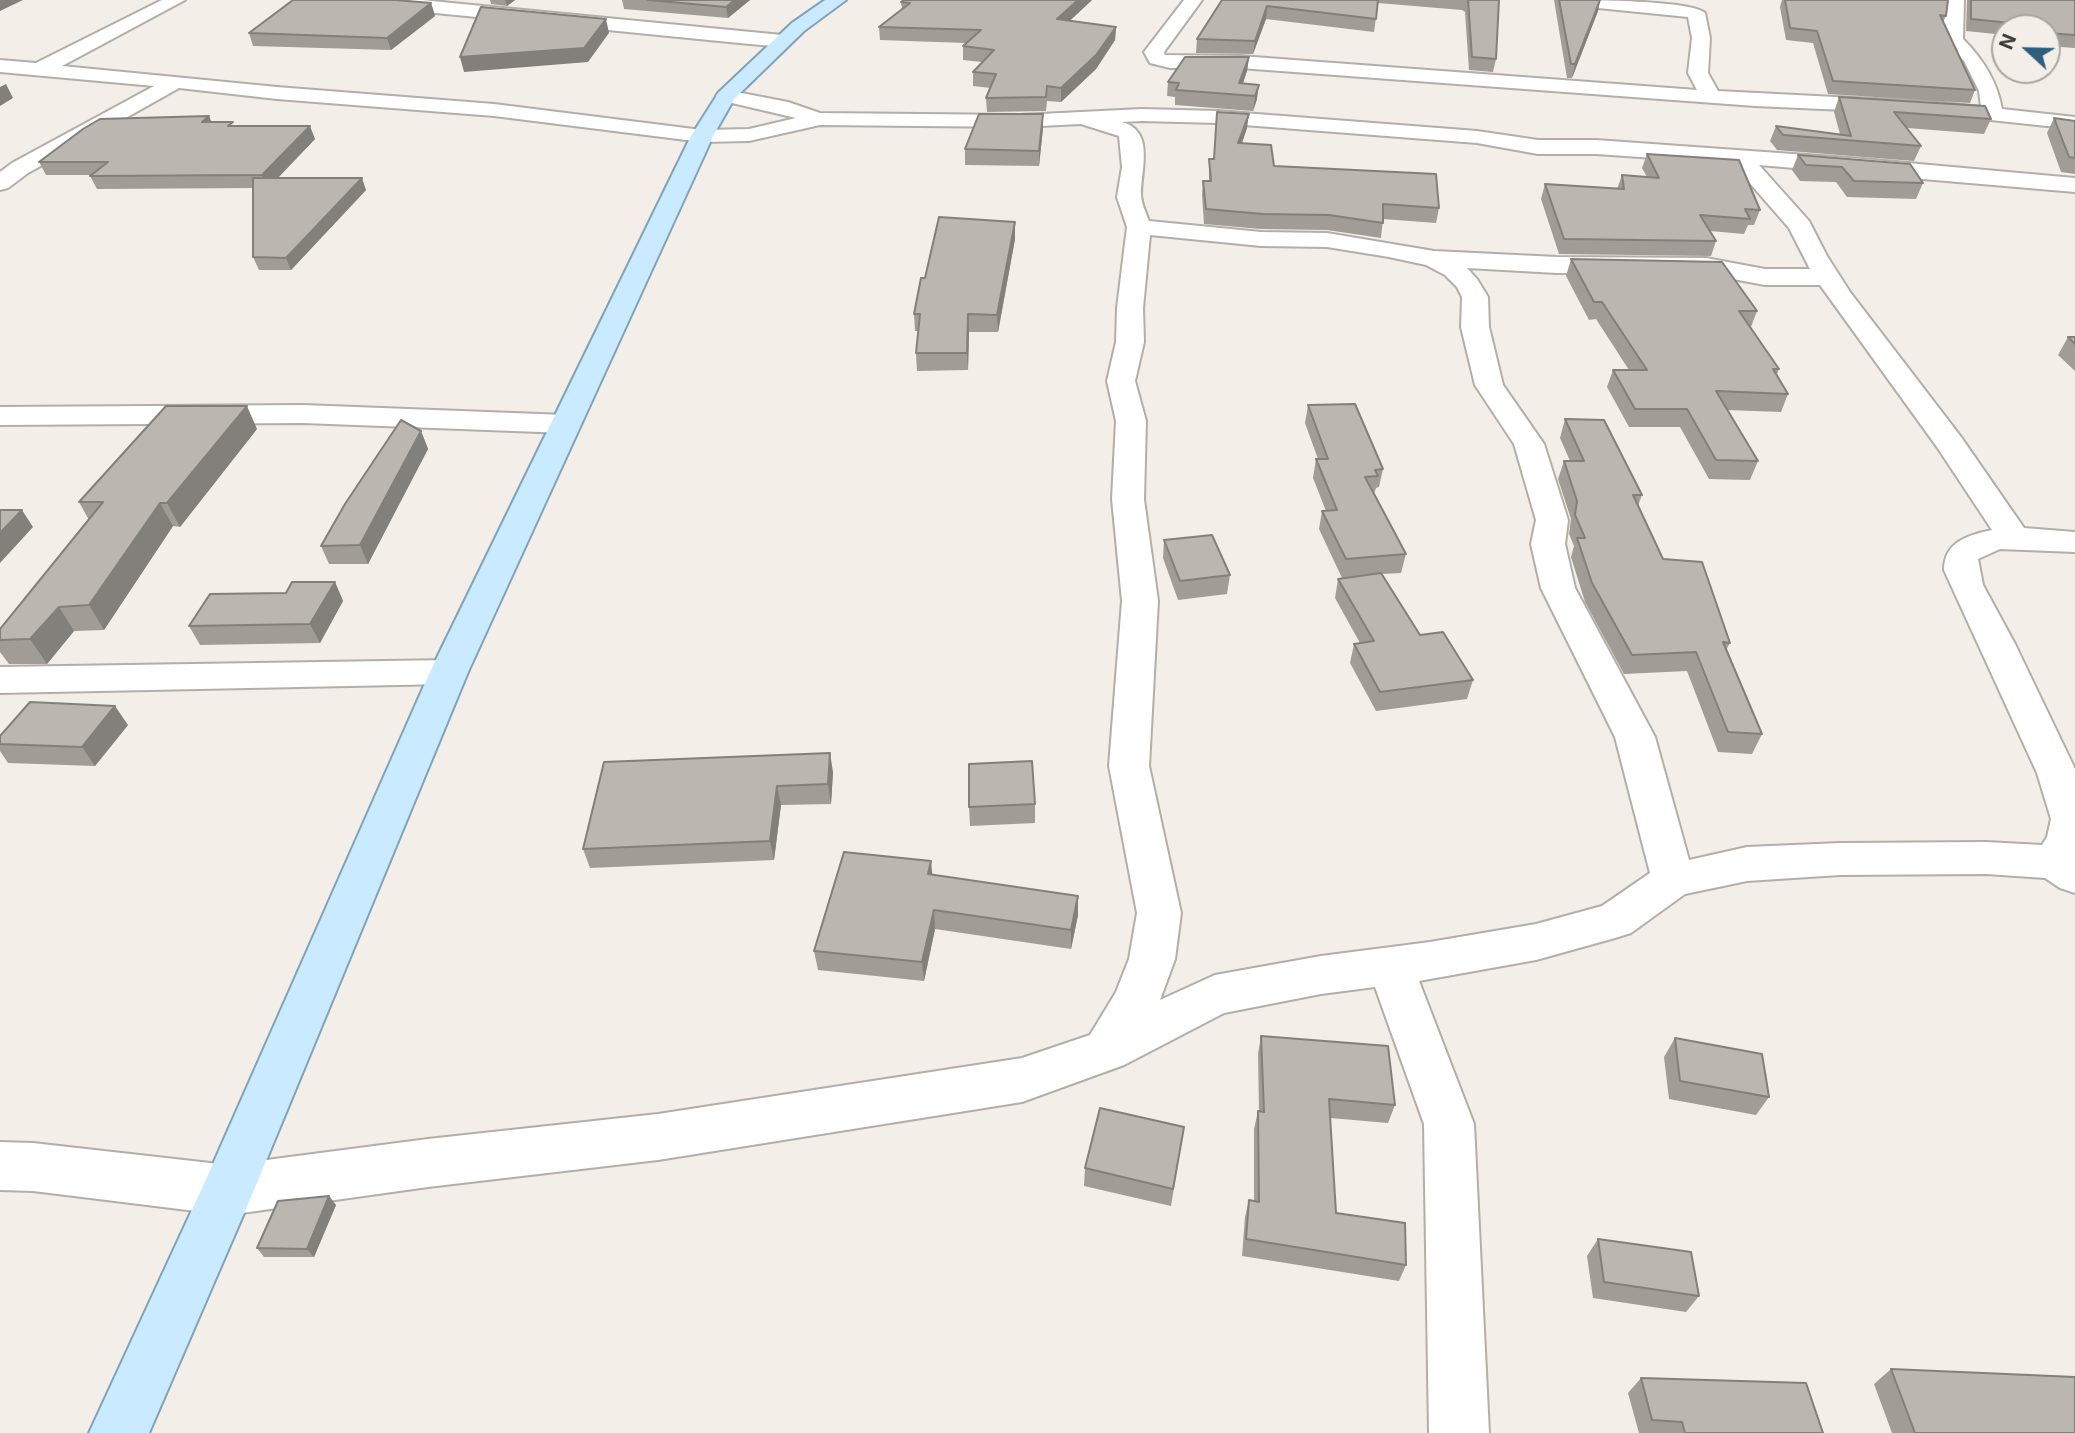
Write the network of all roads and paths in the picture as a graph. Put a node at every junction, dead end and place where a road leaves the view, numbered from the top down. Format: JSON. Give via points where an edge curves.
{"nodes":[{"id":1,"x":176,"y":0,"type":"edge"},
{"id":2,"x":355,"y":0,"type":"edge"},
{"id":3,"x":837,"y":0,"type":"edge"},
{"id":4,"x":1193,"y":0,"type":"edge"},
{"id":5,"x":1568,"y":0,"type":"edge"},
{"id":6,"x":1955,"y":0,"type":"edge"},
{"id":7,"x":1697,"y":7,"type":"edge"},
{"id":8,"x":782,"y":41,"type":"junction"},
{"id":9,"x":0,"y":66,"type":"edge"},
{"id":10,"x":38,"y":70,"type":"junction"},
{"id":11,"x":175,"y":82,"type":"junction"},
{"id":12,"x":726,"y":96,"type":"junction"},
{"id":13,"x":1710,"y":96,"type":"junction"},
{"id":14,"x":1993,"y":114,"type":"junction"},
{"id":15,"x":818,"y":119,"type":"junction"},
{"id":16,"x":1082,"y":120,"type":"junction"},
{"id":17,"x":2075,"y":123,"type":"edge"},
{"id":18,"x":702,"y":136,"type":"junction"},
{"id":19,"x":1733,"y":157,"type":"junction"},
{"id":20,"x":0,"y":183,"type":"edge"},
{"id":21,"x":2075,"y":188,"type":"edge"},
{"id":22,"x":2075,"y":205,"type":"edge"},
{"id":23,"x":1139,"y":227,"type":"junction"},
{"id":24,"x":1434,"y":259,"type":"junction"},
{"id":25,"x":1828,"y":277,"type":"junction"},
{"id":26,"x":0,"y":416,"type":"edge"},
{"id":27,"x":566,"y":424,"type":"junction"},
{"id":28,"x":2014,"y":538,"type":"junction"},
{"id":29,"x":2075,"y":542,"type":"edge"},
{"id":30,"x":449,"y":672,"type":"junction"},
{"id":31,"x":0,"y":680,"type":"edge"},
{"id":32,"x":2064,"y":869,"type":"edge"},
{"id":33,"x":1673,"y":880,"type":"junction"},
{"id":34,"x":1390,"y":966,"type":"junction"},
{"id":35,"x":1107,"y":1050,"type":"junction"},
{"id":36,"x":0,"y":1166,"type":"edge"},
{"id":37,"x":228,"y":1189,"type":"junction"},
{"id":38,"x":119,"y":1433,"type":"edge"},
{"id":39,"x":1459,"y":1433,"type":"edge"}],
"edges":[{"from":1,"to":10,"type":"street"},
{"from":2,"to":8,"type":"street"},
{"from":3,"to":8,"type":"main road"},
{"from":4,"to":13,"type":"street","via":[[1154,52],[1157,59]]},
{"from":5,"to":7,"type":"street"},
{"from":6,"to":14,"type":"street","via":[[1954,40],[1972,59],[1989,91]]},
{"from":7,"to":13,"type":"street","via":[[1702,38],[1698,73]]},
{"from":8,"to":12,"type":"main road"},
{"from":9,"to":10,"type":"street"},
{"from":10,"to":11,"type":"street"},
{"from":11,"to":18,"type":"street","via":[[494,110]]},
{"from":11,"to":20,"type":"street"},
{"from":12,"to":15,"type":"street"},
{"from":12,"to":18,"type":"main road"},
{"from":13,"to":14,"type":"street"},
{"from":14,"to":17,"type":"street"},
{"from":15,"to":16,"type":"street"},
{"from":15,"to":18,"type":"street","via":[[749,135]]},
{"from":16,"to":19,"type":"street","via":[[1142,115],[1217,117],[1476,137],[1538,147]]},
{"from":16,"to":23,"type":"street","via":[[1128,132],[1133,167],[1129,197]]},
{"from":18,"to":27,"type":"main road"},
{"from":19,"to":21,"type":"street"},
{"from":19,"to":25,"type":"street","via":[[1749,168],[1800,226]]},
{"from":21,"to":22,"type":"street","via":[[2069,199]]},
{"from":23,"to":24,"type":"street","via":[[1261,239],[1327,240]]},
{"from":23,"to":35,"type":"street","via":[[1130,342],[1121,381],[1131,421],[1128,499],[1140,601],[1129,766],[1158,913],[1152,960]]},
{"from":24,"to":25,"type":"street","via":[[1706,266],[1765,277]]},
{"from":24,"to":33,"type":"street","via":[[1454,270],[1475,297],[1475,327],[1489,385],[1529,444],[1552,520],[1548,544],[1558,587],[1635,737]]},
{"from":25,"to":28,"type":"street"},
{"from":26,"to":27,"type":"street","via":[[303,414]]},
{"from":27,"to":30,"type":"main road"},
{"from":28,"to":29,"type":"street"},
{"from":28,"to":32,"type":"street","via":[[1970,547],[1961,556],[1961,570],[2057,773],[2071,820]]},
{"from":30,"to":31,"type":"street"},
{"from":30,"to":37,"type":"main road"},
{"from":32,"to":33,"type":"street","via":[[1947,858],[1804,860],[1747,864]]},
{"from":33,"to":34,"type":"street","via":[[1615,920],[1536,942]]},
{"from":34,"to":35,"type":"street","via":[[1215,995]]},
{"from":34,"to":39,"type":"street","via":[[1449,1124]]},
{"from":35,"to":37,"type":"street","via":[[1022,1080],[891,1102],[658,1137]]},
{"from":36,"to":37,"type":"street"},
{"from":37,"to":38,"type":"main road"}]}
